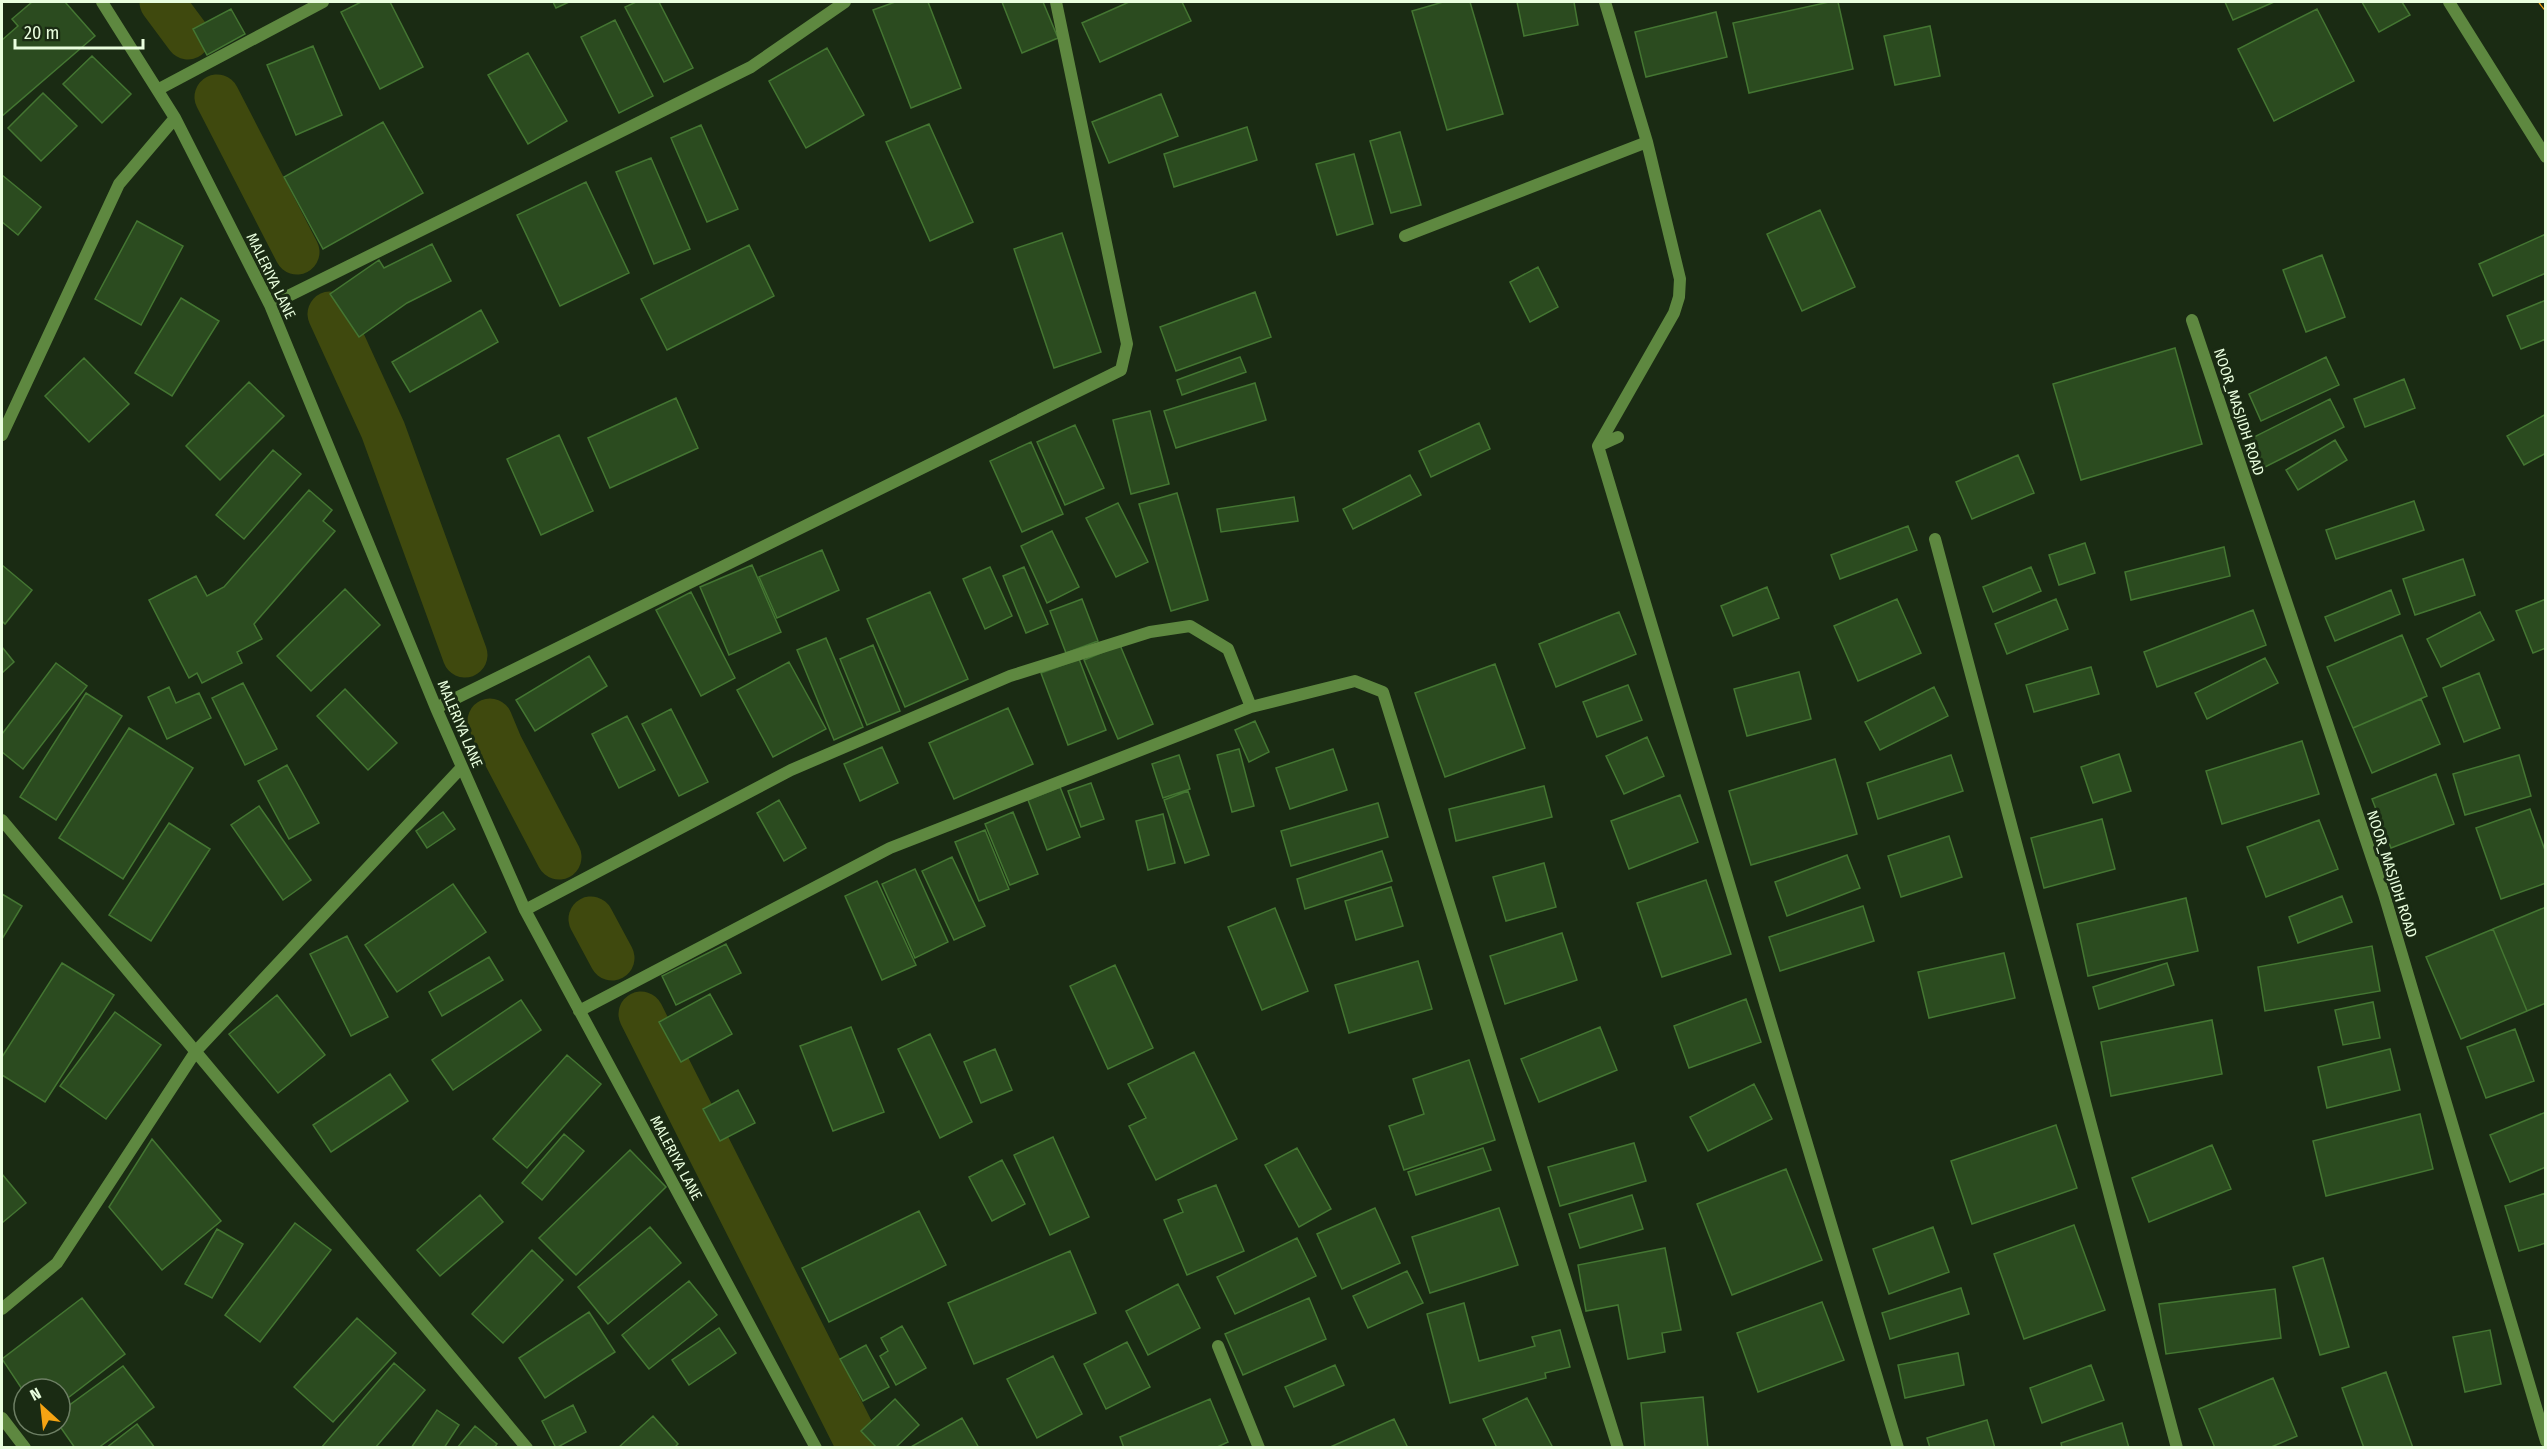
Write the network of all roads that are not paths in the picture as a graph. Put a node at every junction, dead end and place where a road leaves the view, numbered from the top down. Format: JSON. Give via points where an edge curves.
{"nodes":[{"id":1,"x":102,"y":2,"type":"edge"},
{"id":2,"x":323,"y":2,"type":"edge"},
{"id":3,"x":845,"y":2,"type":"edge"},
{"id":4,"x":1056,"y":2,"type":"edge"},
{"id":5,"x":1605,"y":2,"type":"edge"},
{"id":6,"x":2449,"y":2,"type":"edge"},
{"id":7,"x":159,"y":89,"type":"junction"},
{"id":8,"x":175,"y":118,"type":"junction"},
{"id":9,"x":1647,"y":142,"type":"junction"},
{"id":10,"x":2546,"y":156,"type":"edge"},
{"id":11,"x":1405,"y":236,"type":"dead end"},
{"id":12,"x":270,"y":305,"type":"junction"},
{"id":13,"x":2192,"y":320,"type":"dead end"},
{"id":14,"x":2,"y":435,"type":"edge"},
{"id":15,"x":1618,"y":437,"type":"dead end"},
{"id":16,"x":1598,"y":446,"type":"junction"},
{"id":17,"x":1935,"y":539,"type":"dead end"},
{"id":18,"x":1251,"y":707,"type":"junction"},
{"id":19,"x":436,"y":708,"type":"junction"},
{"id":20,"x":462,"y":767,"type":"junction"},
{"id":21,"x":2,"y":820,"type":"edge"},
{"id":22,"x":525,"y":910,"type":"junction"},
{"id":23,"x":579,"y":1011,"type":"junction"},
{"id":24,"x":196,"y":1051,"type":"junction"},
{"id":25,"x":2,"y":1309,"type":"edge"},
{"id":26,"x":1218,"y":1346,"type":"dead end"},
{"id":27,"x":2,"y":1418,"type":"edge"},
{"id":28,"x":2546,"y":1441,"type":"edge"},
{"id":29,"x":25,"y":1448,"type":"edge"},
{"id":30,"x":527,"y":1448,"type":"edge"},
{"id":31,"x":816,"y":1448,"type":"edge"},
{"id":32,"x":1259,"y":1448,"type":"edge"},
{"id":33,"x":1618,"y":1448,"type":"edge"},
{"id":34,"x":1898,"y":1448,"type":"edge"},
{"id":35,"x":2177,"y":1448,"type":"edge"}],
"edges":[{"from":1,"to":7,"type":"street","name":"MALERIYA LANE"},
{"from":2,"to":7,"type":"street"},
{"from":3,"to":12,"type":"street","via":[[751,67]]},
{"from":4,"to":19,"type":"street","via":[[1127,344],[1120,370]]},
{"from":5,"to":9,"type":"street"},
{"from":6,"to":10,"type":"street"},
{"from":7,"to":8,"type":"street","name":"MALERIYA LANE"},
{"from":8,"to":12,"type":"street","name":"MALERIYA LANE"},
{"from":8,"to":14,"type":"street","via":[[118,184]]},
{"from":9,"to":11,"type":"street"},
{"from":9,"to":16,"type":"street","via":[[1680,279],[1679,297],[1674,313]]},
{"from":12,"to":19,"type":"street","name":"MALERIYA LANE"},
{"from":13,"to":28,"type":"street","name":"NOOR_MASJIDH ROAD","via":[[2384,894]]},
{"from":15,"to":16,"type":"street"},
{"from":16,"to":34,"type":"street"},
{"from":17,"to":35,"type":"street"},
{"from":18,"to":22,"type":"street","via":[[1228,649],[1190,626],[1150,632],[1010,676],[791,770]]},
{"from":18,"to":23,"type":"street","via":[[890,848]]},
{"from":18,"to":33,"type":"street","via":[[1355,681],[1383,692]]},
{"from":19,"to":20,"type":"street","name":"MALERIYA LANE"},
{"from":20,"to":22,"type":"street","name":"MALERIYA LANE"},
{"from":20,"to":24,"type":"street"},
{"from":21,"to":24,"type":"street"},
{"from":22,"to":23,"type":"street","name":"MALERIYA LANE"},
{"from":23,"to":31,"type":"street","name":"MALERIYA LANE"},
{"from":24,"to":25,"type":"street","via":[[57,1263]]},
{"from":24,"to":30,"type":"street"},
{"from":26,"to":32,"type":"street"},
{"from":27,"to":29,"type":"street"}]}
